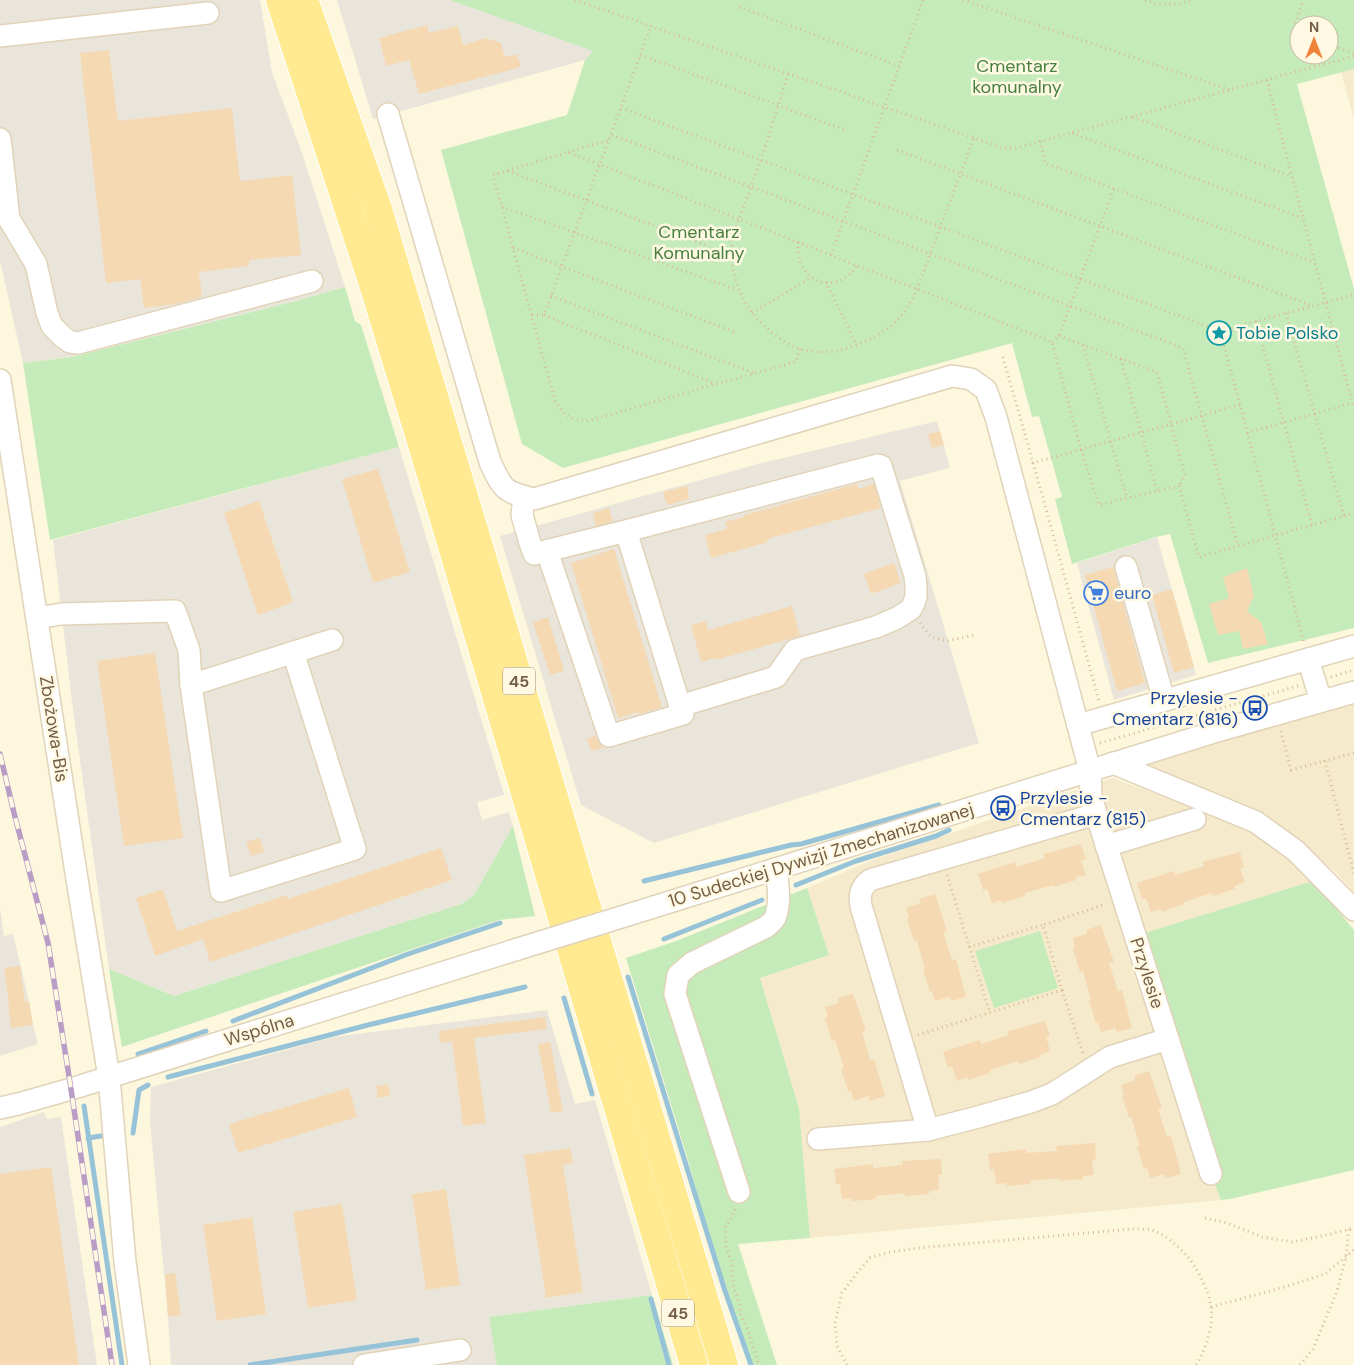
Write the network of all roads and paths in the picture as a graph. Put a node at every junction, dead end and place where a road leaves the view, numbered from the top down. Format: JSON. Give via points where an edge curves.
{"nodes":[{"id":1,"x":280,"y":0,"type":"edge"},
{"id":2,"x":304,"y":0,"type":"edge"},
{"id":3,"x":575,"y":0,"type":"edge"},
{"id":4,"x":923,"y":0,"type":"edge"},
{"id":5,"x":963,"y":0,"type":"edge"},
{"id":6,"x":1145,"y":0,"type":"edge"},
{"id":7,"x":1191,"y":0,"type":"edge"},
{"id":8,"x":1302,"y":0,"type":"edge"},
{"id":9,"x":739,"y":8,"type":"dead end"},
{"id":10,"x":148,"y":10,"type":"edge"},
{"id":11,"x":208,"y":12,"type":"dead end"},
{"id":12,"x":1297,"y":15,"type":"edge"},
{"id":13,"x":651,"y":26,"type":"junction"},
{"id":14,"x":0,"y":36,"type":"edge"},
{"id":15,"x":1339,"y":49,"type":"edge"},
{"id":16,"x":641,"y":55,"type":"junction"},
{"id":17,"x":1354,"y":55,"type":"edge"},
{"id":18,"x":899,"y":66,"type":"junction"},
{"id":19,"x":788,"y":74,"type":"junction"},
{"id":20,"x":1267,"y":80,"type":"junction"},
{"id":21,"x":1230,"y":90,"type":"junction"},
{"id":22,"x":778,"y":106,"type":"junction"},
{"id":23,"x":885,"y":107,"type":"junction"},
{"id":24,"x":621,"y":108,"type":"junction"},
{"id":25,"x":388,"y":114,"type":"dead end"},
{"id":26,"x":1133,"y":117,"type":"junction"},
{"id":27,"x":845,"y":130,"type":"dead end"},
{"id":28,"x":1071,"y":133,"type":"junction"},
{"id":29,"x":612,"y":135,"type":"junction"},
{"id":30,"x":974,"y":138,"type":"junction"},
{"id":31,"x":0,"y":139,"type":"edge"},
{"id":32,"x":610,"y":140,"type":"junction"},
{"id":33,"x":1040,"y":141,"type":"junction"},
{"id":34,"x":897,"y":150,"type":"dead end"},
{"id":35,"x":568,"y":152,"type":"junction"},
{"id":36,"x":760,"y":160,"type":"junction"},
{"id":37,"x":600,"y":165,"type":"junction"},
{"id":38,"x":507,"y":171,"type":"junction"},
{"id":39,"x":960,"y":174,"type":"junction"},
{"id":40,"x":1292,"y":176,"type":"junction"},
{"id":41,"x":751,"y":187,"type":"junction"},
{"id":42,"x":1114,"y":188,"type":"junction"},
{"id":43,"x":853,"y":195,"type":"junction"},
{"id":44,"x":587,"y":200,"type":"junction"},
{"id":45,"x":502,"y":207,"type":"junction"},
{"id":46,"x":1302,"y":218,"type":"junction"},
{"id":47,"x":739,"y":219,"type":"junction"},
{"id":48,"x":843,"y":221,"type":"junction"},
{"id":49,"x":1100,"y":225,"type":"junction"},
{"id":50,"x":940,"y":227,"type":"junction"},
{"id":51,"x":575,"y":233,"type":"junction"},
{"id":52,"x":798,"y":242,"type":"junction"},
{"id":53,"x":709,"y":246,"type":"dead end"},
{"id":54,"x":514,"y":248,"type":"junction"},
{"id":55,"x":930,"y":254,"type":"junction"},
{"id":56,"x":831,"y":255,"type":"junction"},
{"id":57,"x":1315,"y":263,"type":"junction"},
{"id":58,"x":857,"y":265,"type":"junction"},
{"id":59,"x":562,"y":267,"type":"junction"},
{"id":60,"x":812,"y":277,"type":"junction"},
{"id":61,"x":1080,"y":279,"type":"junction"},
{"id":62,"x":312,"y":281,"type":"dead end"},
{"id":63,"x":826,"y":282,"type":"junction"},
{"id":64,"x":917,"y":288,"type":"junction"},
{"id":65,"x":739,"y":291,"type":"junction"},
{"id":66,"x":1354,"y":294,"type":"edge"},
{"id":67,"x":551,"y":296,"type":"junction"},
{"id":68,"x":1326,"y":302,"type":"junction"},
{"id":69,"x":1070,"y":306,"type":"junction"},
{"id":70,"x":1313,"y":306,"type":"junction"},
{"id":71,"x":1286,"y":313,"type":"junction"},
{"id":72,"x":752,"y":314,"type":"junction"},
{"id":73,"x":532,"y":315,"type":"junction"},
{"id":74,"x":544,"y":315,"type":"junction"},
{"id":75,"x":1256,"y":321,"type":"junction"},
{"id":76,"x":1220,"y":331,"type":"junction"},
{"id":77,"x":737,"y":333,"type":"dead end"},
{"id":78,"x":1059,"y":336,"type":"junction"},
{"id":79,"x":1052,"y":342,"type":"junction"},
{"id":80,"x":856,"y":344,"type":"junction"},
{"id":81,"x":1083,"y":345,"type":"junction"},
{"id":82,"x":800,"y":349,"type":"junction"},
{"id":83,"x":1003,"y":357,"type":"dead end"},
{"id":84,"x":1121,"y":359,"type":"junction"},
{"id":85,"x":754,"y":373,"type":"junction"},
{"id":86,"x":0,"y":380,"type":"edge"},
{"id":87,"x":716,"y":384,"type":"junction"},
{"id":88,"x":1352,"y":403,"type":"junction"},
{"id":89,"x":1240,"y":405,"type":"junction"},
{"id":90,"x":1354,"y":409,"type":"edge"},
{"id":91,"x":1315,"y":414,"type":"junction"},
{"id":92,"x":1201,"y":415,"type":"junction"},
{"id":93,"x":1283,"y":423,"type":"junction"},
{"id":94,"x":1171,"y":424,"type":"junction"},
{"id":95,"x":1141,"y":432,"type":"junction"},
{"id":96,"x":1247,"y":433,"type":"junction"},
{"id":97,"x":1110,"y":440,"type":"junction"},
{"id":98,"x":1081,"y":449,"type":"junction"},
{"id":99,"x":1033,"y":462,"type":"junction"},
{"id":100,"x":1010,"y":469,"type":"junction"},
{"id":101,"x":1179,"y":486,"type":"junction"},
{"id":102,"x":1157,"y":491,"type":"junction"},
{"id":103,"x":524,"y":497,"type":"junction"},
{"id":104,"x":1127,"y":498,"type":"junction"},
{"id":105,"x":1354,"y":513,"type":"edge"},
{"id":106,"x":1344,"y":516,"type":"junction"},
{"id":107,"x":1312,"y":525,"type":"junction"},
{"id":108,"x":626,"y":531,"type":"junction"},
{"id":109,"x":1275,"y":535,"type":"junction"},
{"id":110,"x":1238,"y":546,"type":"junction"},
{"id":111,"x":547,"y":550,"type":"junction"},
{"id":112,"x":1126,"y":568,"type":"dead end"},
{"id":113,"x":911,"y":609,"type":"junction"},
{"id":114,"x":37,"y":618,"type":"junction"},
{"id":115,"x":974,"y":635,"type":"dead end"},
{"id":116,"x":332,"y":640,"type":"dead end"},
{"id":117,"x":1354,"y":646,"type":"edge"},
{"id":118,"x":293,"y":652,"type":"junction"},
{"id":119,"x":1308,"y":659,"type":"junction"},
{"id":120,"x":1354,"y":670,"type":"edge"},
{"id":121,"x":191,"y":685,"type":"junction"},
{"id":122,"x":1318,"y":691,"type":"junction"},
{"id":123,"x":1354,"y":692,"type":"edge"},
{"id":124,"x":1164,"y":700,"type":"junction"},
{"id":125,"x":680,"y":706,"type":"junction"},
{"id":126,"x":1103,"y":717,"type":"junction"},
{"id":127,"x":1078,"y":725,"type":"junction"},
{"id":128,"x":1281,"y":729,"type":"dead end"},
{"id":129,"x":1110,"y":740,"type":"junction"},
{"id":130,"x":1093,"y":745,"type":"dead end"},
{"id":131,"x":1354,"y":753,"type":"edge"},
{"id":132,"x":1324,"y":760,"type":"junction"},
{"id":133,"x":1113,"y":763,"type":"junction"},
{"id":134,"x":1090,"y":771,"type":"junction"},
{"id":135,"x":1096,"y":814,"type":"junction"},
{"id":136,"x":1196,"y":819,"type":"dead end"},
{"id":137,"x":1106,"y":846,"type":"junction"},
{"id":138,"x":942,"y":859,"type":"junction"},
{"id":139,"x":776,"y":869,"type":"junction"},
{"id":140,"x":1354,"y":873,"type":"edge"},
{"id":141,"x":1123,"y":899,"type":"junction"},
{"id":142,"x":1354,"y":910,"type":"edge"},
{"id":143,"x":1043,"y":925,"type":"junction"},
{"id":144,"x":969,"y":948,"type":"junction"},
{"id":145,"x":518,"y":949,"type":"joint"},
{"id":146,"x":1062,"y":990,"type":"junction"},
{"id":147,"x":990,"y":1013,"type":"junction"},
{"id":148,"x":1168,"y":1039,"type":"junction"},
{"id":149,"x":901,"y":1040,"type":"junction"},
{"id":150,"x":1089,"y":1071,"type":"junction"},
{"id":151,"x":109,"y":1077,"type":"junction"},
{"id":152,"x":0,"y":1108,"type":"edge"},
{"id":153,"x":928,"y":1130,"type":"junction"},
{"id":154,"x":818,"y":1139,"type":"dead end"},
{"id":155,"x":1211,"y":1174,"type":"dead end"},
{"id":156,"x":739,"y":1192,"type":"joint"},
{"id":157,"x":1205,"y":1218,"type":"dead end"},
{"id":158,"x":1354,"y":1228,"type":"edge"},
{"id":159,"x":1349,"y":1229,"type":"junction"},
{"id":160,"x":1354,"y":1251,"type":"edge"},
{"id":161,"x":1346,"y":1257,"type":"junction"},
{"id":162,"x":1354,"y":1258,"type":"edge"},
{"id":163,"x":1212,"y":1307,"type":"junction"},
{"id":164,"x":460,"y":1350,"type":"dead end"},
{"id":165,"x":139,"y":1365,"type":"edge"},
{"id":166,"x":364,"y":1365,"type":"edge"},
{"id":167,"x":694,"y":1365,"type":"edge"},
{"id":168,"x":724,"y":1365,"type":"edge"},
{"id":169,"x":759,"y":1365,"type":"edge"},
{"id":170,"x":847,"y":1365,"type":"edge"},
{"id":171,"x":1196,"y":1365,"type":"edge"},
{"id":172,"x":1300,"y":1365,"type":"edge"}],
"edges":[{"from":1,"to":167,"type":"main road","number":"45","via":[[423,448]]},
{"from":2,"to":168,"type":"main road","number":"45","via":[[381,218]]},
{"from":3,"to":13,"type":"path"},
{"from":4,"to":18,"type":"path"},
{"from":5,"to":21,"type":"path"},
{"from":6,"to":7,"type":"path","via":[[1158,5],[1176,5]]},
{"from":8,"to":12,"type":"path"},
{"from":9,"to":18,"type":"path"},
{"from":10,"to":11,"type":"street"},
{"from":10,"to":14,"type":"street"},
{"from":13,"to":16,"type":"path"},
{"from":13,"to":19,"type":"path"},
{"from":15,"to":17,"type":"path"},
{"from":16,"to":22,"type":"path"},
{"from":16,"to":24,"type":"path"},
{"from":17,"to":20,"type":"path"},
{"from":18,"to":23,"type":"path"},
{"from":19,"to":22,"type":"path"},
{"from":19,"to":23,"type":"path"},
{"from":20,"to":21,"type":"path"},
{"from":20,"to":40,"type":"path"},
{"from":21,"to":26,"type":"path"},
{"from":22,"to":27,"type":"path"},
{"from":22,"to":36,"type":"path"},
{"from":23,"to":30,"type":"path"},
{"from":23,"to":43,"type":"path"},
{"from":24,"to":29,"type":"path"},
{"from":24,"to":36,"type":"path"},
{"from":25,"to":103,"type":"street","via":[[490,462],[499,482],[508,492]]},
{"from":26,"to":28,"type":"path"},
{"from":26,"to":40,"type":"path"},
{"from":28,"to":33,"type":"path"},
{"from":28,"to":46,"type":"path"},
{"from":29,"to":32,"type":"path"},
{"from":29,"to":41,"type":"path"},
{"from":30,"to":33,"type":"path","via":[[1002,148],[1016,148]]},
{"from":30,"to":39,"type":"path"},
{"from":31,"to":62,"type":"street","via":[[9,219],[36,264],[52,326],[70,342],[78,343]]},
{"from":32,"to":35,"type":"path"},
{"from":32,"to":37,"type":"path"},
{"from":33,"to":42,"type":"path","via":[[1045,163]]},
{"from":34,"to":39,"type":"path"},
{"from":35,"to":37,"type":"path"},
{"from":35,"to":38,"type":"path"},
{"from":36,"to":41,"type":"path"},
{"from":36,"to":43,"type":"path"},
{"from":37,"to":44,"type":"path"},
{"from":37,"to":47,"type":"path"},
{"from":38,"to":44,"type":"path"},
{"from":38,"to":45,"type":"path","via":[[493,175]]},
{"from":39,"to":49,"type":"path"},
{"from":39,"to":50,"type":"path"},
{"from":40,"to":46,"type":"path"},
{"from":41,"to":47,"type":"path"},
{"from":41,"to":48,"type":"path"},
{"from":42,"to":49,"type":"path"},
{"from":42,"to":57,"type":"path"},
{"from":43,"to":48,"type":"path"},
{"from":43,"to":50,"type":"path"},
{"from":44,"to":51,"type":"path"},
{"from":44,"to":53,"type":"path"},
{"from":45,"to":51,"type":"path"},
{"from":45,"to":54,"type":"path"},
{"from":46,"to":57,"type":"path"},
{"from":47,"to":52,"type":"path"},
{"from":47,"to":65,"type":"path","via":[[732,245],[732,264]]},
{"from":48,"to":55,"type":"path"},
{"from":48,"to":56,"type":"path"},
{"from":49,"to":61,"type":"path"},
{"from":49,"to":70,"type":"path"},
{"from":50,"to":55,"type":"path"},
{"from":50,"to":61,"type":"path"},
{"from":51,"to":59,"type":"path"},
{"from":51,"to":65,"type":"path"},
{"from":52,"to":56,"type":"path"},
{"from":52,"to":60,"type":"path","via":[[802,265]]},
{"from":54,"to":59,"type":"path"},
{"from":54,"to":73,"type":"path"},
{"from":55,"to":64,"type":"path"},
{"from":55,"to":69,"type":"path"},
{"from":56,"to":58,"type":"path"},
{"from":57,"to":68,"type":"path"},
{"from":58,"to":63,"type":"path","via":[[844,280]]},
{"from":58,"to":64,"type":"path"},
{"from":59,"to":67,"type":"path"},
{"from":59,"to":77,"type":"path"},
{"from":60,"to":63,"type":"path"},
{"from":60,"to":72,"type":"path"},
{"from":61,"to":69,"type":"path"},
{"from":61,"to":76,"type":"path"},
{"from":63,"to":80,"type":"path"},
{"from":64,"to":79,"type":"path"},
{"from":64,"to":80,"type":"path","via":[[910,304],[895,322]]},
{"from":65,"to":72,"type":"path"},
{"from":66,"to":68,"type":"path"},
{"from":67,"to":74,"type":"path"},
{"from":67,"to":85,"type":"path"},
{"from":68,"to":70,"type":"path"},
{"from":68,"to":88,"type":"path"},
{"from":69,"to":78,"type":"path"},
{"from":69,"to":92,"type":"path","via":[[1183,348]]},
{"from":70,"to":71,"type":"path"},
{"from":71,"to":75,"type":"path"},
{"from":71,"to":91,"type":"path"},
{"from":72,"to":82,"type":"path","via":[[774,335]]},
{"from":73,"to":74,"type":"path"},
{"from":73,"to":87,"type":"path","via":[[555,402],[562,412],[575,420],[588,421]]},
{"from":74,"to":87,"type":"path"},
{"from":75,"to":76,"type":"path"},
{"from":75,"to":93,"type":"path"},
{"from":76,"to":89,"type":"path"},
{"from":78,"to":79,"type":"path"},
{"from":78,"to":81,"type":"path"},
{"from":79,"to":98,"type":"path"},
{"from":80,"to":82,"type":"path","via":[[827,352]]},
{"from":81,"to":84,"type":"path"},
{"from":81,"to":97,"type":"path"},
{"from":82,"to":85,"type":"path","via":[[796,362]]},
{"from":83,"to":99,"type":"path"},
{"from":84,"to":94,"type":"path","via":[[1157,372]]},
{"from":84,"to":95,"type":"path"},
{"from":85,"to":87,"type":"path"},
{"from":86,"to":114,"type":"street","name":"Zbożowa-Bis"},
{"from":88,"to":90,"type":"path"},
{"from":88,"to":91,"type":"path"},
{"from":89,"to":92,"type":"path"},
{"from":89,"to":96,"type":"path"},
{"from":91,"to":93,"type":"path"},
{"from":91,"to":106,"type":"path"},
{"from":92,"to":94,"type":"path"},
{"from":92,"to":110,"type":"path"},
{"from":93,"to":96,"type":"path"},
{"from":93,"to":107,"type":"path"},
{"from":94,"to":95,"type":"path"},
{"from":94,"to":101,"type":"path","via":[[1185,476]]},
{"from":95,"to":97,"type":"path"},
{"from":95,"to":102,"type":"path"},
{"from":96,"to":109,"type":"path"},
{"from":97,"to":98,"type":"path"},
{"from":97,"to":104,"type":"path"},
{"from":98,"to":99,"type":"path"},
{"from":98,"to":104,"type":"path","via":[[1099,505]]},
{"from":99,"to":100,"type":"path"},
{"from":99,"to":126,"type":"path"},
{"from":100,"to":103,"type":"street","name":"Przylesie","via":[[986,390],[971,379],[952,376],[534,499]]},
{"from":100,"to":127,"type":"street","name":"Przylesie"},
{"from":101,"to":102,"type":"path"},
{"from":101,"to":110,"type":"path","via":[[1199,557]]},
{"from":102,"to":104,"type":"path"},
{"from":103,"to":111,"type":"street","via":[[522,515],[534,554]]},
{"from":105,"to":106,"type":"path"},
{"from":106,"to":107,"type":"path"},
{"from":107,"to":109,"type":"path"},
{"from":108,"to":111,"type":"street"},
{"from":108,"to":113,"type":"street","via":[[878,465],[881,466],[914,576],[916,596]]},
{"from":108,"to":125,"type":"street"},
{"from":109,"to":110,"type":"path"},
{"from":109,"to":119,"type":"path"},
{"from":111,"to":125,"type":"street","via":[[609,736],[683,714]]},
{"from":112,"to":124,"type":"street"},
{"from":113,"to":115,"type":"path","via":[[930,637],[947,641]]},
{"from":113,"to":125,"type":"street","via":[[876,627],[795,650],[776,677]]},
{"from":114,"to":121,"type":"street","via":[[61,614],[176,611],[189,650]]},
{"from":114,"to":151,"type":"street","name":"Zbożowa-Bis"},
{"from":116,"to":118,"type":"street"},
{"from":117,"to":119,"type":"street"},
{"from":118,"to":121,"type":"street"},
{"from":118,"to":121,"type":"street","via":[[355,848],[221,892]]},
{"from":119,"to":122,"type":"street"},
{"from":119,"to":124,"type":"street"},
{"from":120,"to":122,"type":"path"},
{"from":122,"to":123,"type":"street","name":"10 Sudeckiej Dywizji Zmechanizowanej"},
{"from":122,"to":129,"type":"path"},
{"from":122,"to":133,"type":"street","name":"10 Sudeckiej Dywizji Zmechanizowanej","via":[[1232,726]]},
{"from":124,"to":126,"type":"street"},
{"from":126,"to":127,"type":"street"},
{"from":126,"to":129,"type":"path"},
{"from":127,"to":134,"type":"street","name":"Przylesie"},
{"from":128,"to":132,"type":"path","via":[[1291,770]]},
{"from":129,"to":130,"type":"path"},
{"from":131,"to":132,"type":"path"},
{"from":132,"to":140,"type":"path"},
{"from":133,"to":134,"type":"street","name":"10 Sudeckiej Dywizji Zmechanizowanej"},
{"from":133,"to":142,"type":"street","via":[[1256,822],[1296,852]]},
{"from":134,"to":135,"type":"street","name":"Przylesie","via":[[1091,797]]},
{"from":134,"to":139,"type":"street","name":"10 Sudeckiej Dywizji Zmechanizowanej"},
{"from":135,"to":137,"type":"street","name":"Przylesie"},
{"from":135,"to":138,"type":"street"},
{"from":136,"to":137,"type":"street"},
{"from":137,"to":141,"type":"street","name":"Przylesie"},
{"from":138,"to":144,"type":"path"},
{"from":138,"to":149,"type":"street","via":[[870,880],[860,892],[859,899]]},
{"from":139,"to":145,"type":"street","name":"10 Sudeckiej Dywizji Zmechanizowanej","bridge":true},
{"from":139,"to":156,"type":"street","via":[[778,903],[774,919],[766,927],[692,962],[678,975],[675,994]]},
{"from":141,"to":143,"type":"path"},
{"from":141,"to":148,"type":"street","name":"Przylesie"},
{"from":143,"to":144,"type":"path"},
{"from":143,"to":146,"type":"path"},
{"from":144,"to":147,"type":"path"},
{"from":145,"to":151,"type":"street","name":"Wspólna"},
{"from":146,"to":147,"type":"path"},
{"from":146,"to":150,"type":"path"},
{"from":147,"to":149,"type":"path"},
{"from":148,"to":150,"type":"street","via":[[1110,1058]]},
{"from":148,"to":155,"type":"street","name":"Przylesie"},
{"from":149,"to":153,"type":"street"},
{"from":150,"to":153,"type":"street","via":[[1038,1099]]},
{"from":151,"to":152,"type":"street","name":"Wspólna"},
{"from":151,"to":165,"type":"street","name":"Zbożowa-Bis","via":[[125,1262]]},
{"from":153,"to":154,"type":"street"},
{"from":156,"to":169,"type":"path","via":[[726,1225],[726,1246],[740,1313]]},
{"from":157,"to":159,"type":"path","via":[[1262,1237],[1293,1242]]},
{"from":158,"to":159,"type":"path"},
{"from":159,"to":161,"type":"path"},
{"from":160,"to":161,"type":"path"},
{"from":160,"to":162,"type":"path"},
{"from":161,"to":163,"type":"path","via":[[1325,1274]]},
{"from":161,"to":172,"type":"path","via":[[1337,1291],[1313,1349]]},
{"from":163,"to":170,"type":"path","via":[[1187,1255],[1167,1238],[1151,1230],[1132,1229],[890,1252],[870,1258],[842,1294],[835,1323],[837,1346]]},
{"from":163,"to":171,"type":"path","via":[[1204,1354]]},
{"from":164,"to":166,"type":"street"}]}
